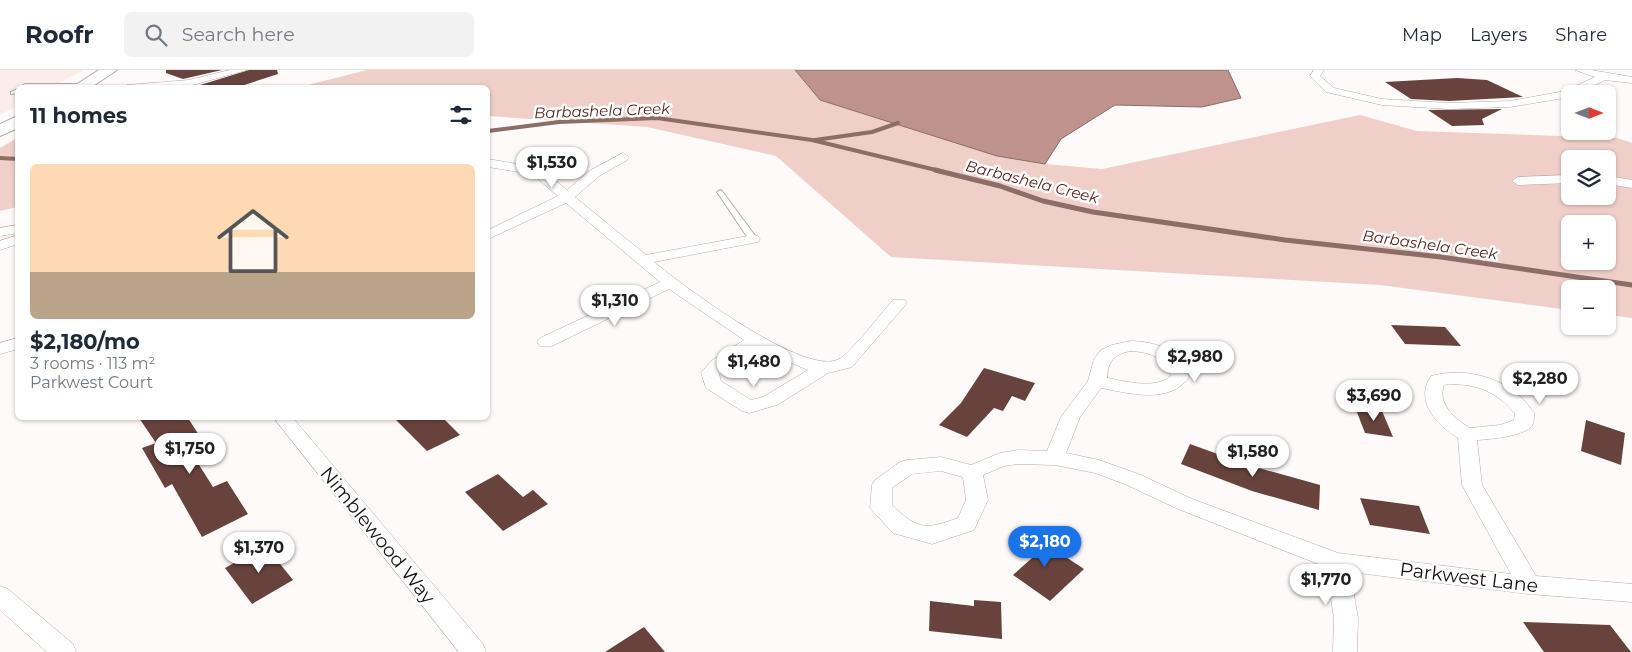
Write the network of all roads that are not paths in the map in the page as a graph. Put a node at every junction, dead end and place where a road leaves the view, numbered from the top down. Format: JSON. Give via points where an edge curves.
{"nodes":[{"id":1,"x":110,"y":70,"type":"edge"},
{"id":2,"x":242,"y":70,"type":"edge"},
{"id":3,"x":1319,"y":70,"type":"edge"},
{"id":4,"x":1580,"y":70,"type":"edge"},
{"id":5,"x":1604,"y":77,"type":"junction"},
{"id":6,"x":40,"y":78,"type":"dead end"},
{"id":7,"x":1632,"y":80,"type":"edge"},
{"id":8,"x":28,"y":85,"type":"edge"},
{"id":9,"x":83,"y":85,"type":"edge"},
{"id":10,"x":164,"y":85,"type":"edge"},
{"id":11,"x":15,"y":122,"type":"edge"},
{"id":12,"x":0,"y":130,"type":"edge"},
{"id":13,"x":623,"y":157,"type":"dead end"},
{"id":14,"x":490,"y":162,"type":"edge"},
{"id":15,"x":1561,"y":179,"type":"edge"},
{"id":16,"x":1518,"y":181,"type":"dead end"},
{"id":17,"x":1616,"y":181,"type":"edge"},
{"id":18,"x":1632,"y":184,"type":"edge"},
{"id":19,"x":720,"y":192,"type":"dead end"},
{"id":20,"x":567,"y":197,"type":"junction"},
{"id":21,"x":15,"y":230,"type":"edge"},
{"id":22,"x":0,"y":232,"type":"edge"},
{"id":23,"x":490,"y":234,"type":"edge"},
{"id":24,"x":753,"y":239,"type":"joint"},
{"id":25,"x":15,"y":240,"type":"edge"},
{"id":26,"x":0,"y":246,"type":"edge"},
{"id":27,"x":643,"y":260,"type":"junction"},
{"id":28,"x":670,"y":283,"type":"junction"},
{"id":29,"x":899,"y":303,"type":"dead end"},
{"id":30,"x":755,"y":341,"type":"junction"},
{"id":31,"x":546,"y":342,"type":"dead end"},
{"id":32,"x":15,"y":344,"type":"edge"},
{"id":33,"x":0,"y":349,"type":"edge"},
{"id":34,"x":822,"y":369,"type":"junction"},
{"id":35,"x":1097,"y":382,"type":"dead end"},
{"id":36,"x":285,"y":420,"type":"edge"},
{"id":37,"x":1467,"y":434,"type":"dead end"},
{"id":38,"x":1055,"y":458,"type":"junction"},
{"id":39,"x":972,"y":472,"type":"junction"},
{"id":40,"x":1336,"y":562,"type":"junction"},
{"id":41,"x":1529,"y":585,"type":"junction"},
{"id":42,"x":1632,"y":593,"type":"edge"},
{"id":43,"x":0,"y":596,"type":"edge"},
{"id":44,"x":64,"y":652,"type":"edge"},
{"id":45,"x":474,"y":652,"type":"edge"},
{"id":46,"x":1345,"y":652,"type":"edge"}],
"edges":[{"from":1,"to":9,"type":"main road"},
{"from":2,"to":10,"type":"street","via":[[189,83]]},
{"from":3,"to":5,"type":"street","via":[[1315,76],[1330,90],[1382,102],[1449,106],[1510,104],[1568,94]]},
{"from":4,"to":5,"type":"street"},
{"from":5,"to":7,"type":"street"},
{"from":6,"to":8,"type":"lane"},
{"from":11,"to":12,"type":"main road"},
{"from":13,"to":20,"type":"street","via":[[595,173]]},
{"from":14,"to":20,"type":"street","via":[[536,171]]},
{"from":15,"to":16,"type":"street"},
{"from":17,"to":18,"type":"street"},
{"from":19,"to":24,"type":"lane"},
{"from":20,"to":23,"type":"street"},
{"from":20,"to":27,"type":"street"},
{"from":21,"to":22,"type":"street"},
{"from":24,"to":27,"type":"street"},
{"from":25,"to":26,"type":"street"},
{"from":27,"to":28,"type":"street"},
{"from":28,"to":30,"type":"street"},
{"from":28,"to":31,"type":"street"},
{"from":29,"to":34,"type":"street","via":[[846,363]]},
{"from":30,"to":34,"type":"street"},
{"from":30,"to":34,"type":"street","via":[[717,365],[710,374],[712,384],[749,407],[770,402]]},
{"from":32,"to":33,"type":"street"},
{"from":35,"to":38,"type":"street","via":[[1076,404]]},
{"from":36,"to":45,"type":"street","name":"Nimblewood Way"},
{"from":37,"to":41,"type":"street","via":[[1472,485]]},
{"from":38,"to":39,"type":"street","name":"Parkwest Lane","via":[[1000,460]]},
{"from":38,"to":40,"type":"street","name":"Parkwest Lane","via":[[1099,467]]},
{"from":39,"to":39,"type":"street","via":[[977,500],[966,524],[932,536],[901,527],[881,508],[882,485],[907,467],[941,464]]},
{"from":40,"to":41,"type":"street","name":"Parkwest Lane"},
{"from":40,"to":46,"type":"street","via":[[1345,606]]},
{"from":41,"to":42,"type":"street","name":"Parkwest Lane"},
{"from":43,"to":44,"type":"street"}]}
